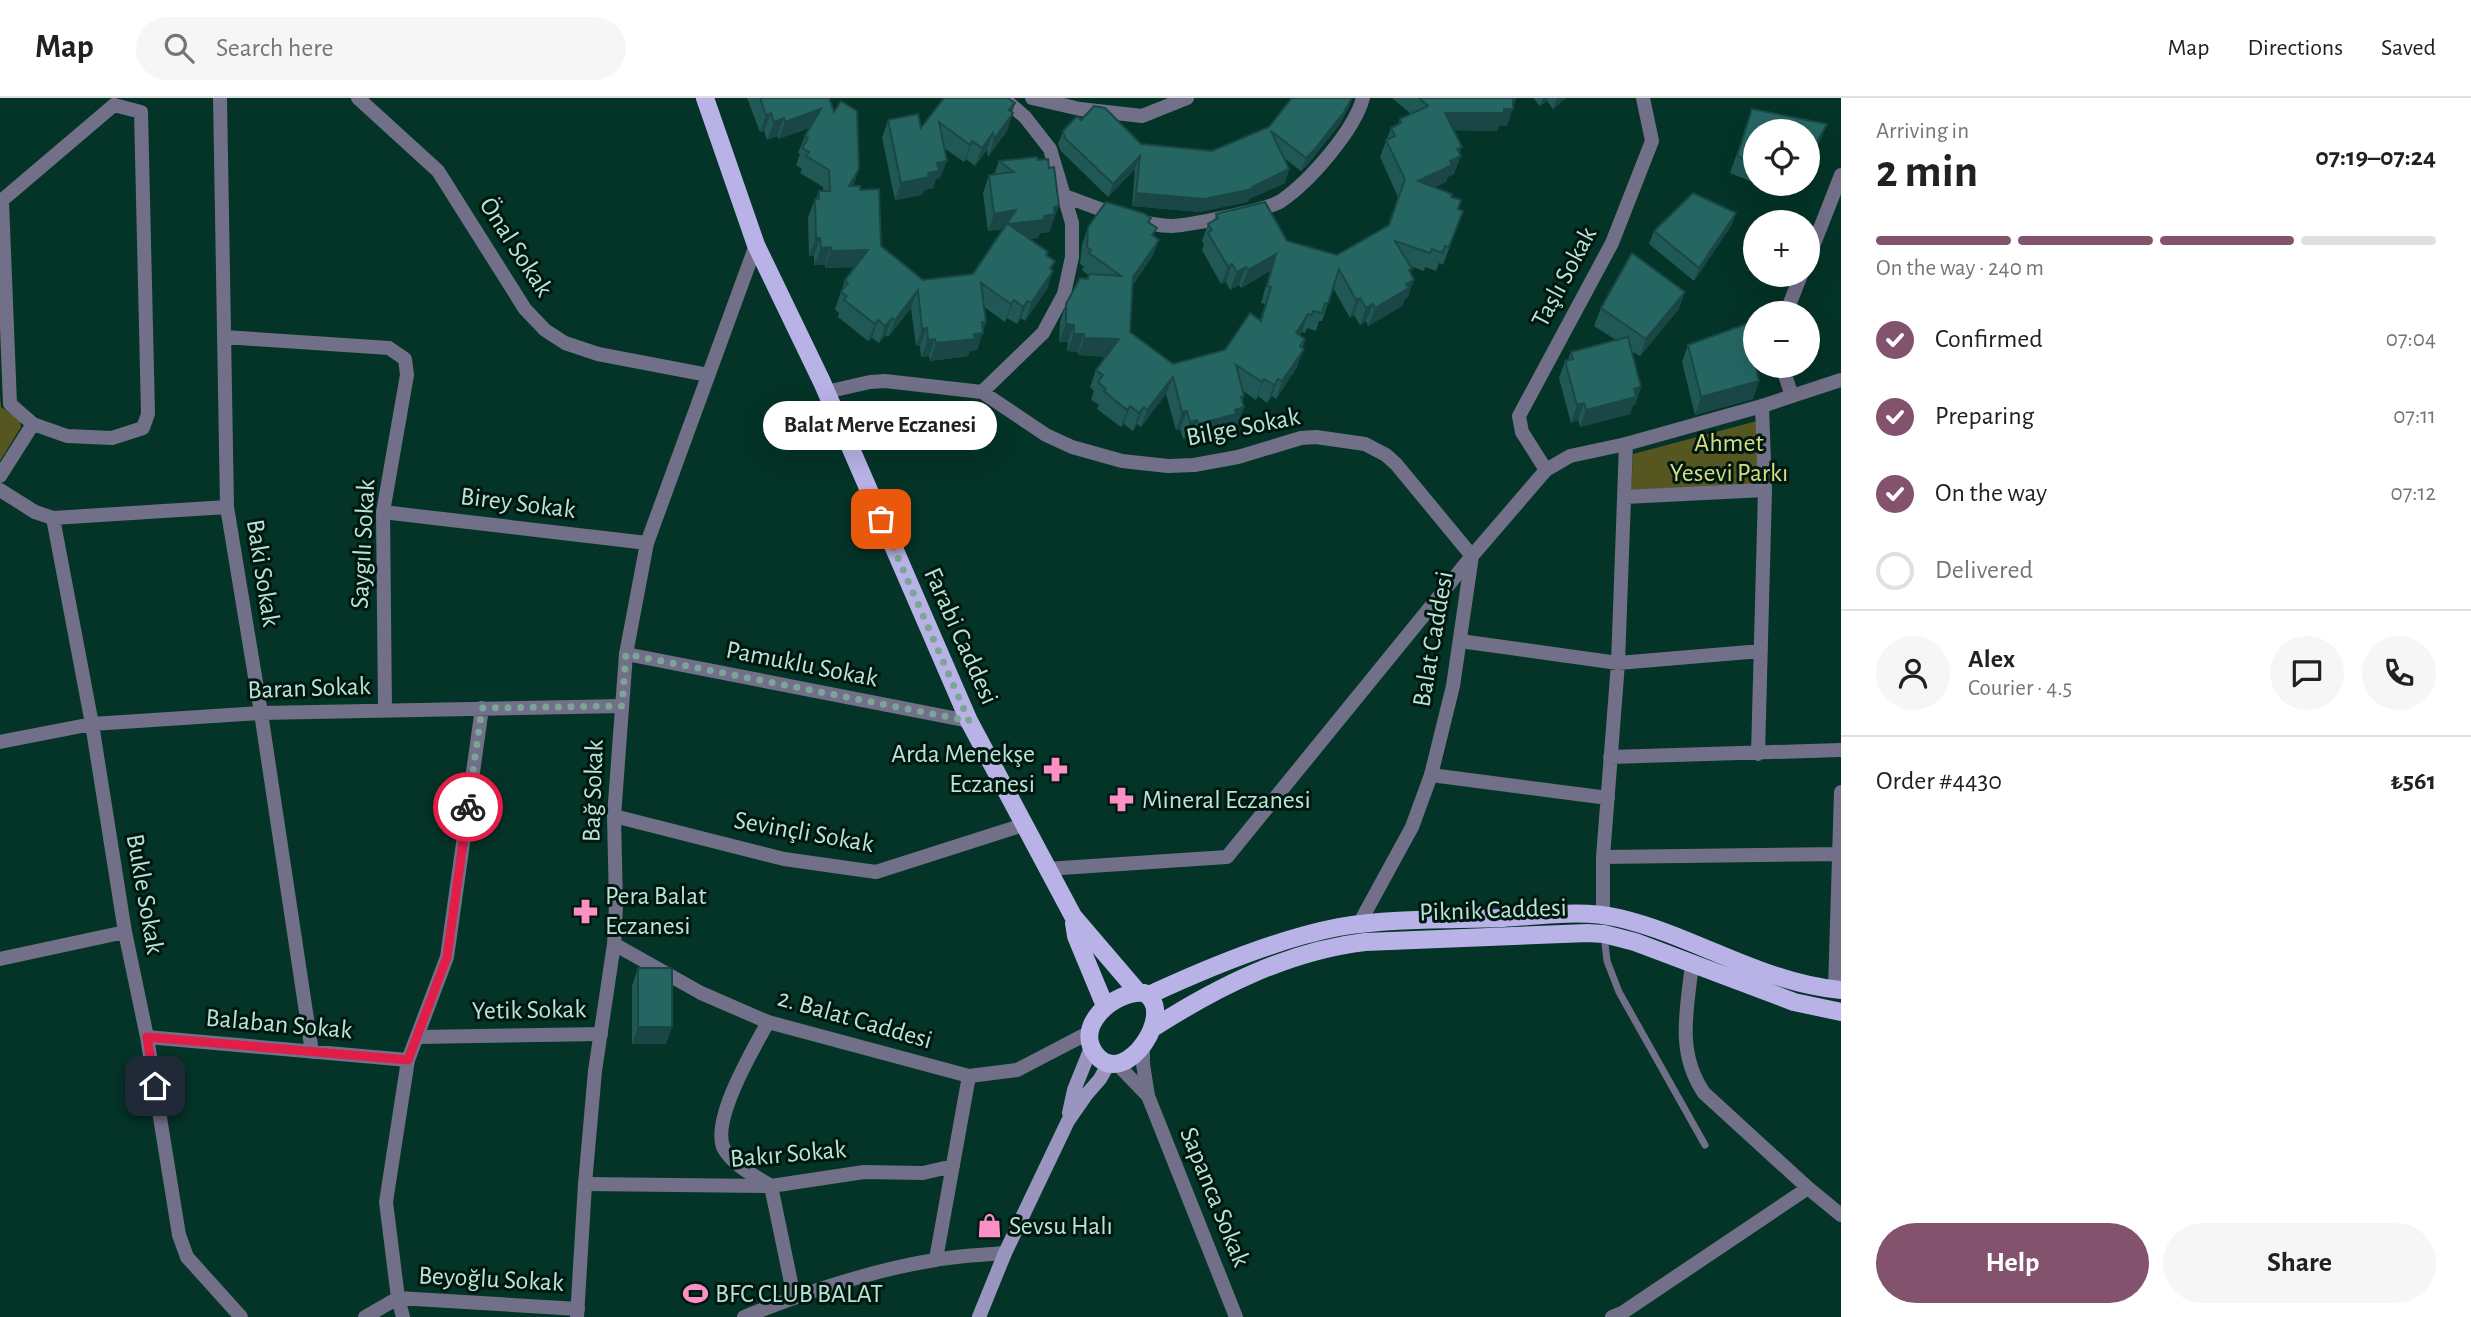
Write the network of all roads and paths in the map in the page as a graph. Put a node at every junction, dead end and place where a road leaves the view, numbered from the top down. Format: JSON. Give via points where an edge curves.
{"nodes":[{"id":1,"x":220,"y":98,"type":"edge"},
{"id":2,"x":358,"y":98,"type":"edge"},
{"id":3,"x":705,"y":98,"type":"edge"},
{"id":4,"x":1003,"y":98,"type":"edge"},
{"id":5,"x":1032,"y":98,"type":"edge"},
{"id":6,"x":1187,"y":98,"type":"edge"},
{"id":7,"x":1363,"y":98,"type":"edge"},
{"id":8,"x":1643,"y":98,"type":"edge"},
{"id":9,"x":1841,"y":175,"type":"edge"},
{"id":10,"x":1065,"y":196,"type":"junction"},
{"id":11,"x":1,"y":201,"type":"edge"},
{"id":12,"x":1820,"y":228,"type":"edge"},
{"id":13,"x":755,"y":245,"type":"junction"},
{"id":14,"x":224,"y":337,"type":"junction"},
{"id":15,"x":708,"y":375,"type":"junction"},
{"id":16,"x":1786,"y":378,"type":"edge"},
{"id":17,"x":1841,"y":380,"type":"edge"},
{"id":18,"x":826,"y":392,"type":"junction"},
{"id":19,"x":982,"y":393,"type":"junction"},
{"id":20,"x":1792,"y":396,"type":"junction"},
{"id":21,"x":1762,"y":406,"type":"junction"},
{"id":22,"x":33,"y":424,"type":"junction"},
{"id":23,"x":1626,"y":444,"type":"junction"},
{"id":24,"x":1546,"y":470,"type":"junction"},
{"id":25,"x":0,"y":477,"type":"edge"},
{"id":26,"x":0,"y":490,"type":"edge"},
{"id":27,"x":1765,"y":490,"type":"junction"},
{"id":28,"x":1625,"y":498,"type":"junction"},
{"id":29,"x":227,"y":507,"type":"junction"},
{"id":30,"x":383,"y":512,"type":"junction"},
{"id":31,"x":53,"y":518,"type":"junction"},
{"id":32,"x":647,"y":543,"type":"junction"},
{"id":33,"x":1472,"y":556,"type":"junction"},
{"id":34,"x":1461,"y":641,"type":"junction"},
{"id":35,"x":1761,"y":651,"type":"junction"},
{"id":36,"x":626,"y":654,"type":"junction"},
{"id":37,"x":1618,"y":663,"type":"junction"},
{"id":38,"x":622,"y":706,"type":"junction"},
{"id":39,"x":482,"y":708,"type":"junction"},
{"id":40,"x":385,"y":710,"type":"junction"},
{"id":41,"x":261,"y":713,"type":"junction"},
{"id":42,"x":969,"y":721,"type":"junction"},
{"id":43,"x":92,"y":724,"type":"junction"},
{"id":44,"x":0,"y":742,"type":"edge"},
{"id":45,"x":1841,"y":750,"type":"edge"},
{"id":46,"x":1758,"y":754,"type":"junction"},
{"id":47,"x":1611,"y":757,"type":"junction"},
{"id":48,"x":1431,"y":775,"type":"junction"},
{"id":49,"x":1841,"y":792,"type":"edge"},
{"id":50,"x":1608,"y":798,"type":"junction"},
{"id":51,"x":614,"y":816,"type":"junction"},
{"id":52,"x":1023,"y":825,"type":"junction"},
{"id":53,"x":1838,"y":854,"type":"junction"},
{"id":54,"x":1604,"y":857,"type":"junction"},
{"id":55,"x":1046,"y":870,"type":"junction"},
{"id":56,"x":1603,"y":915,"type":"junction"},
{"id":57,"x":1073,"y":916,"type":"junction"},
{"id":58,"x":1359,"y":924,"type":"junction"},
{"id":59,"x":125,"y":932,"type":"junction"},
{"id":60,"x":1604,"y":934,"type":"junction"},
{"id":61,"x":614,"y":944,"type":"junction"},
{"id":62,"x":0,"y":959,"type":"edge"},
{"id":63,"x":1692,"y":964,"type":"junction"},
{"id":64,"x":1838,"y":989,"type":"edge"},
{"id":65,"x":1144,"y":994,"type":"junction"},
{"id":66,"x":1105,"y":1006,"type":"junction"},
{"id":67,"x":1841,"y":1012,"type":"edge"},
{"id":68,"x":768,"y":1022,"type":"junction"},
{"id":69,"x":1153,"y":1028,"type":"junction"},
{"id":70,"x":601,"y":1034,"type":"junction"},
{"id":71,"x":147,"y":1037,"type":"junction"},
{"id":72,"x":416,"y":1037,"type":"junction"},
{"id":73,"x":1090,"y":1040,"type":"junction"},
{"id":74,"x":1143,"y":1044,"type":"junction"},
{"id":75,"x":312,"y":1052,"type":"junction"},
{"id":76,"x":408,"y":1060,"type":"junction"},
{"id":77,"x":1113,"y":1063,"type":"junction"},
{"id":78,"x":969,"y":1076,"type":"junction"},
{"id":79,"x":1148,"y":1096,"type":"junction"},
{"id":80,"x":1068,"y":1121,"type":"junction"},
{"id":81,"x":1705,"y":1145,"type":"dead end"},
{"id":82,"x":953,"y":1167,"type":"junction"},
{"id":83,"x":585,"y":1184,"type":"junction"},
{"id":84,"x":771,"y":1186,"type":"junction"},
{"id":85,"x":1808,"y":1188,"type":"junction"},
{"id":86,"x":1841,"y":1215,"type":"edge"},
{"id":87,"x":1004,"y":1253,"type":"junction"},
{"id":88,"x":936,"y":1259,"type":"junction"},
{"id":89,"x":794,"y":1297,"type":"junction"},
{"id":90,"x":398,"y":1298,"type":"junction"},
{"id":91,"x":578,"y":1313,"type":"edge"},
{"id":92,"x":242,"y":1317,"type":"edge"},
{"id":93,"x":365,"y":1317,"type":"edge"},
{"id":94,"x":403,"y":1317,"type":"edge"},
{"id":95,"x":744,"y":1317,"type":"edge"},
{"id":96,"x":979,"y":1317,"type":"edge"},
{"id":97,"x":1236,"y":1317,"type":"edge"},
{"id":98,"x":1612,"y":1317,"type":"edge"}],
"edges":[{"from":1,"to":14,"type":"street","name":"Baki Sokak"},
{"from":2,"to":15,"type":"street","name":"Önal Sokak","via":[[438,171],[524,309],[545,330],[565,343],[598,354]]},
{"from":3,"to":13,"type":"main road","name":"Farabi Caddesi"},
{"from":4,"to":10,"type":"street","via":[[1026,117],[1049,149]]},
{"from":5,"to":6,"type":"street","via":[[1142,116]]},
{"from":7,"to":10,"type":"street","via":[[1328,159],[1279,202],[1171,226],[1122,217]]},
{"from":8,"to":24,"type":"street","name":"Taşlı Sokak","via":[[1651,141],[1647,154],[1612,243],[1519,416],[1521,432]]},
{"from":9,"to":12,"type":"street"},
{"from":10,"to":19,"type":"street","via":[[1072,223],[1072,257],[1064,294],[1043,333]]},
{"from":11,"to":22,"type":"street","via":[[10,404]]},
{"from":11,"to":22,"type":"street","via":[[114,105],[141,112],[146,421],[143,428],[112,438],[67,436]]},
{"from":13,"to":15,"type":"street","name":"Bağ Sokak"},
{"from":13,"to":18,"type":"main road","name":"Farabi Caddesi"},
{"from":14,"to":29,"type":"street","name":"Baki Sokak"},
{"from":14,"to":30,"type":"street","name":"Saygılı Sokak","via":[[390,348],[405,359],[407,375]]},
{"from":15,"to":32,"type":"street","name":"Bağ Sokak"},
{"from":16,"to":20,"type":"street"},
{"from":17,"to":20,"type":"street","name":"Balat Caddesi"},
{"from":18,"to":19,"type":"street","name":"Bilge Sokak","via":[[885,381]]},
{"from":18,"to":42,"type":"main road","name":"Farabi Caddesi"},
{"from":19,"to":33,"type":"street","name":"Bilge Sokak","via":[[1046,435],[1122,461],[1194,465],[1308,437],[1364,444],[1396,464]]},
{"from":20,"to":21,"type":"street","name":"Balat Caddesi"},
{"from":21,"to":23,"type":"street","name":"Balat Caddesi"},
{"from":21,"to":27,"type":"street"},
{"from":22,"to":25,"type":"street"},
{"from":23,"to":24,"type":"street","name":"Balat Caddesi","via":[[1570,456]]},
{"from":23,"to":28,"type":"street"},
{"from":24,"to":33,"type":"street","name":"Balat Caddesi"},
{"from":26,"to":31,"type":"street"},
{"from":27,"to":28,"type":"street"},
{"from":27,"to":35,"type":"street"},
{"from":28,"to":37,"type":"street"},
{"from":29,"to":31,"type":"street"},
{"from":29,"to":41,"type":"street","name":"Baki Sokak"},
{"from":30,"to":32,"type":"street","name":"Birey Sokak"},
{"from":30,"to":40,"type":"street","name":"Saygılı Sokak"},
{"from":31,"to":43,"type":"street","name":"Bukle Sokak"},
{"from":32,"to":36,"type":"street","name":"Bağ Sokak"},
{"from":33,"to":34,"type":"street","name":"Balat Caddesi"},
{"from":33,"to":55,"type":"street","via":[[1227,857]]},
{"from":34,"to":37,"type":"street"},
{"from":34,"to":48,"type":"street","name":"Balat Caddesi"},
{"from":35,"to":37,"type":"street"},
{"from":35,"to":46,"type":"street"},
{"from":36,"to":38,"type":"street","name":"Bağ Sokak"},
{"from":36,"to":42,"type":"street","name":"Pamuklu Sokak"},
{"from":37,"to":47,"type":"street"},
{"from":38,"to":39,"type":"street","name":"Baran Sokak"},
{"from":38,"to":51,"type":"street","name":"Bağ Sokak"},
{"from":39,"to":40,"type":"street","name":"Baran Sokak"},
{"from":39,"to":72,"type":"street","via":[[447,957]]},
{"from":40,"to":41,"type":"street","name":"Baran Sokak"},
{"from":41,"to":43,"type":"street","name":"Baran Sokak"},
{"from":41,"to":75,"type":"street","name":"Baki Sokak"},
{"from":42,"to":52,"type":"main road","name":"Farabi Caddesi"},
{"from":43,"to":44,"type":"street","name":"Baran Sokak"},
{"from":43,"to":59,"type":"street","name":"Bukle Sokak"},
{"from":45,"to":46,"type":"street"},
{"from":46,"to":47,"type":"street"},
{"from":47,"to":50,"type":"street"},
{"from":48,"to":50,"type":"street"},
{"from":48,"to":58,"type":"street","name":"Balat Caddesi","via":[[1412,827]]},
{"from":49,"to":53,"type":"street"},
{"from":50,"to":54,"type":"street"},
{"from":51,"to":52,"type":"street","name":"Sevinçli Sokak","via":[[784,859],[876,872]]},
{"from":51,"to":61,"type":"street","name":"Bağ Sokak"},
{"from":52,"to":55,"type":"main road","name":"Farabi Caddesi"},
{"from":53,"to":54,"type":"street"},
{"from":53,"to":64,"type":"street"},
{"from":54,"to":56,"type":"street"},
{"from":55,"to":57,"type":"main road","name":"Farabi Caddesi"},
{"from":56,"to":58,"type":"main road","name":"Piknik Caddesi"},
{"from":56,"to":64,"type":"main road","name":"Piknik Caddesi","via":[[1635,922],[1779,977]]},
{"from":57,"to":65,"type":"main road"},
{"from":57,"to":66,"type":"main road","via":[[1076,936]]},
{"from":58,"to":65,"type":"main road","name":"Piknik Caddesi","via":[[1280,943]]},
{"from":59,"to":62,"type":"street"},
{"from":59,"to":71,"type":"street","name":"Bukle Sokak"},
{"from":60,"to":63,"type":"main road","name":"Piknik Caddesi"},
{"from":60,"to":69,"type":"main road","name":"Piknik Caddesi","via":[[1328,947],[1288,959],[1195,1001]]},
{"from":60,"to":81,"type":"lane","via":[[1607,961],[1619,992]]},
{"from":61,"to":68,"type":"street","name":"2. Balat Caddesi","via":[[701,993]]},
{"from":61,"to":70,"type":"street","name":"Bağ Sokak"},
{"from":63,"to":67,"type":"main road","name":"Piknik Caddesi","via":[[1794,1002]]},
{"from":63,"to":85,"type":"street","via":[[1686,1021],[1687,1055],[1695,1080]]},
{"from":65,"to":66,"type":"main road","via":[[1128,993]]},
{"from":65,"to":69,"type":"main road","via":[[1156,1012]]},
{"from":66,"to":73,"type":"main road","via":[[1096,1017]]},
{"from":68,"to":78,"type":"street","name":"2. Balat Caddesi"},
{"from":68,"to":84,"type":"street","via":[[723,1116],[723,1147],[736,1163]]},
{"from":69,"to":74,"type":"main road"},
{"from":70,"to":72,"type":"street","name":"Yetik Sokak"},
{"from":70,"to":83,"type":"street","name":"Bağ Sokak"},
{"from":71,"to":75,"type":"street","name":"Balaban Sokak"},
{"from":71,"to":92,"type":"street","name":"Bukle Sokak","via":[[179,1235],[187,1257]]},
{"from":72,"to":76,"type":"street"},
{"from":73,"to":77,"type":"main road","via":[[1100,1059]]},
{"from":73,"to":78,"type":"street","name":"2. Balat Caddesi","via":[[1017,1070]]},
{"from":73,"to":80,"type":"main road"},
{"from":74,"to":77,"type":"main road","via":[[1133,1056]]},
{"from":74,"to":79,"type":"street","name":"Sapanca Sokak"},
{"from":75,"to":76,"type":"street","name":"Balaban Sokak"},
{"from":76,"to":90,"type":"street","via":[[386,1202]]},
{"from":77,"to":79,"type":"street","name":"Sapanca Sokak"},
{"from":77,"to":80,"type":"main road"},
{"from":78,"to":82,"type":"street"},
{"from":79,"to":97,"type":"street","name":"Sapanca Sokak"},
{"from":80,"to":87,"type":"main road"},
{"from":82,"to":84,"type":"street","name":"Bakır Sokak","via":[[923,1173],[864,1171]]},
{"from":82,"to":88,"type":"street"},
{"from":83,"to":84,"type":"street","name":"Bakır Sokak"},
{"from":83,"to":91,"type":"street","name":"Bağ Sokak"},
{"from":84,"to":89,"type":"street"},
{"from":85,"to":86,"type":"street"},
{"from":85,"to":98,"type":"street"},
{"from":87,"to":88,"type":"street"},
{"from":87,"to":96,"type":"main road"},
{"from":88,"to":89,"type":"street"},
{"from":89,"to":95,"type":"street"},
{"from":90,"to":91,"type":"street","name":"Beyoğlu Sokak"},
{"from":90,"to":93,"type":"street","name":"Beyoğlu Sokak"},
{"from":90,"to":94,"type":"street"}]}
